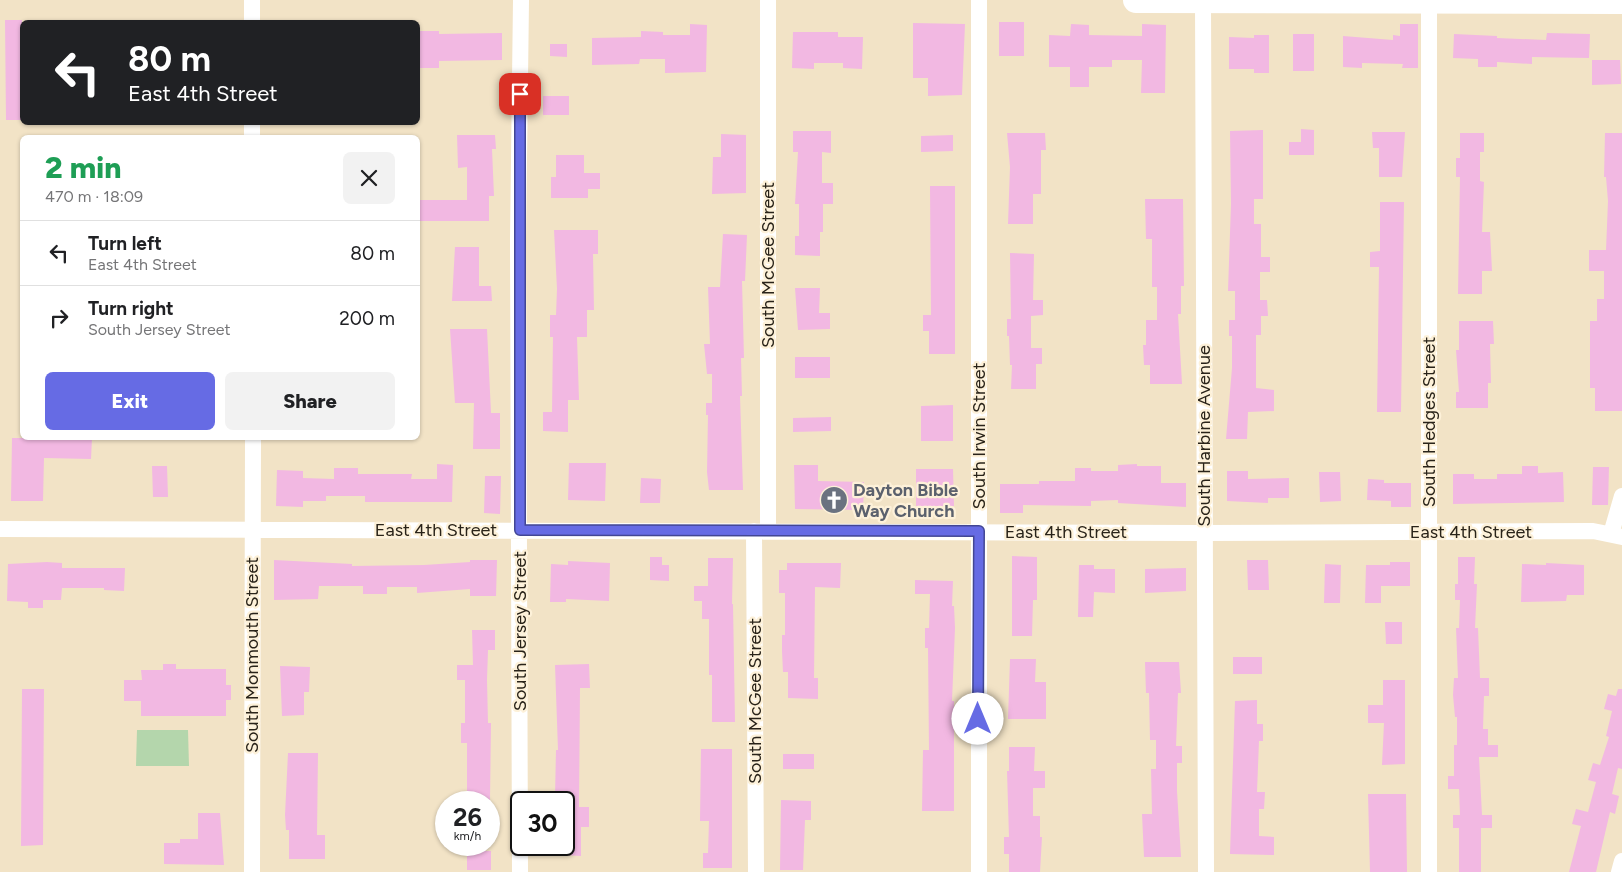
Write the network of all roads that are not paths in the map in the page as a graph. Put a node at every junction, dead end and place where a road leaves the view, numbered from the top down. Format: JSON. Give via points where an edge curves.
{"nodes":[{"id":1,"x":252,"y":0,"type":"edge"},
{"id":2,"x":521,"y":0,"type":"edge"},
{"id":3,"x":768,"y":0,"type":"edge"},
{"id":4,"x":979,"y":0,"type":"edge"},
{"id":5,"x":1136,"y":0,"type":"edge"},
{"id":6,"x":1227,"y":0,"type":"edge"},
{"id":7,"x":1472,"y":0,"type":"edge"},
{"id":8,"x":1203,"y":1,"type":"edge"},
{"id":9,"x":1429,"y":1,"type":"edge"},
{"id":10,"x":1622,"y":2,"type":"edge"},
{"id":11,"x":252,"y":20,"type":"edge"},
{"id":12,"x":253,"y":440,"type":"edge"},
{"id":13,"x":1622,"y":496,"type":"edge"},
{"id":14,"x":252,"y":528,"type":"junction"},
{"id":15,"x":0,"y":529,"type":"edge"},
{"id":16,"x":520,"y":530,"type":"junction"},
{"id":17,"x":761,"y":531,"type":"junction"},
{"id":18,"x":979,"y":531,"type":"junction"},
{"id":19,"x":1204,"y":533,"type":"junction"},
{"id":20,"x":1429,"y":533,"type":"junction"},
{"id":21,"x":1616,"y":535,"type":"edge"},
{"id":22,"x":1622,"y":861,"type":"edge"},
{"id":23,"x":252,"y":872,"type":"edge"},
{"id":24,"x":520,"y":872,"type":"edge"},
{"id":25,"x":756,"y":872,"type":"edge"},
{"id":26,"x":979,"y":872,"type":"edge"},
{"id":27,"x":1206,"y":872,"type":"edge"},
{"id":28,"x":1429,"y":872,"type":"edge"},
{"id":29,"x":1619,"y":872,"type":"edge"}],
"edges":[{"from":1,"to":11,"type":"street"},
{"from":2,"to":16,"type":"street","name":"South Jersey Street","via":[[518,240]]},
{"from":3,"to":17,"type":"street","name":"South McGee Street"},
{"from":4,"to":18,"type":"street","name":"South Irwin Street"},
{"from":5,"to":8,"type":"main road"},
{"from":6,"to":8,"type":"main road"},
{"from":6,"to":9,"type":"main road"},
{"from":7,"to":9,"type":"main road"},
{"from":7,"to":10,"type":"main road"},
{"from":8,"to":19,"type":"street","name":"South Harbine Avenue"},
{"from":9,"to":20,"type":"street","name":"South Hedges Street"},
{"from":12,"to":14,"type":"street","name":"South Monmouth Street"},
{"from":13,"to":21,"type":"street"},
{"from":14,"to":15,"type":"street","name":"East 4th Street"},
{"from":14,"to":16,"type":"street","name":"East 4th Street"},
{"from":14,"to":23,"type":"street","name":"South Monmouth Street"},
{"from":16,"to":17,"type":"street","name":"East 4th Street"},
{"from":16,"to":24,"type":"street","name":"South Jersey Street"},
{"from":17,"to":18,"type":"street","name":"East 4th Street"},
{"from":17,"to":25,"type":"street","name":"South McGee Street"},
{"from":18,"to":19,"type":"street","name":"East 4th Street"},
{"from":18,"to":26,"type":"street","name":"South Irwin Street"},
{"from":19,"to":20,"type":"street","name":"East 4th Street"},
{"from":19,"to":27,"type":"street","name":"South Harbine Avenue"},
{"from":20,"to":21,"type":"street","name":"East 4th Street","via":[[1593,532]]},
{"from":20,"to":28,"type":"street","name":"South Hedges Street"},
{"from":22,"to":29,"type":"street"}]}
